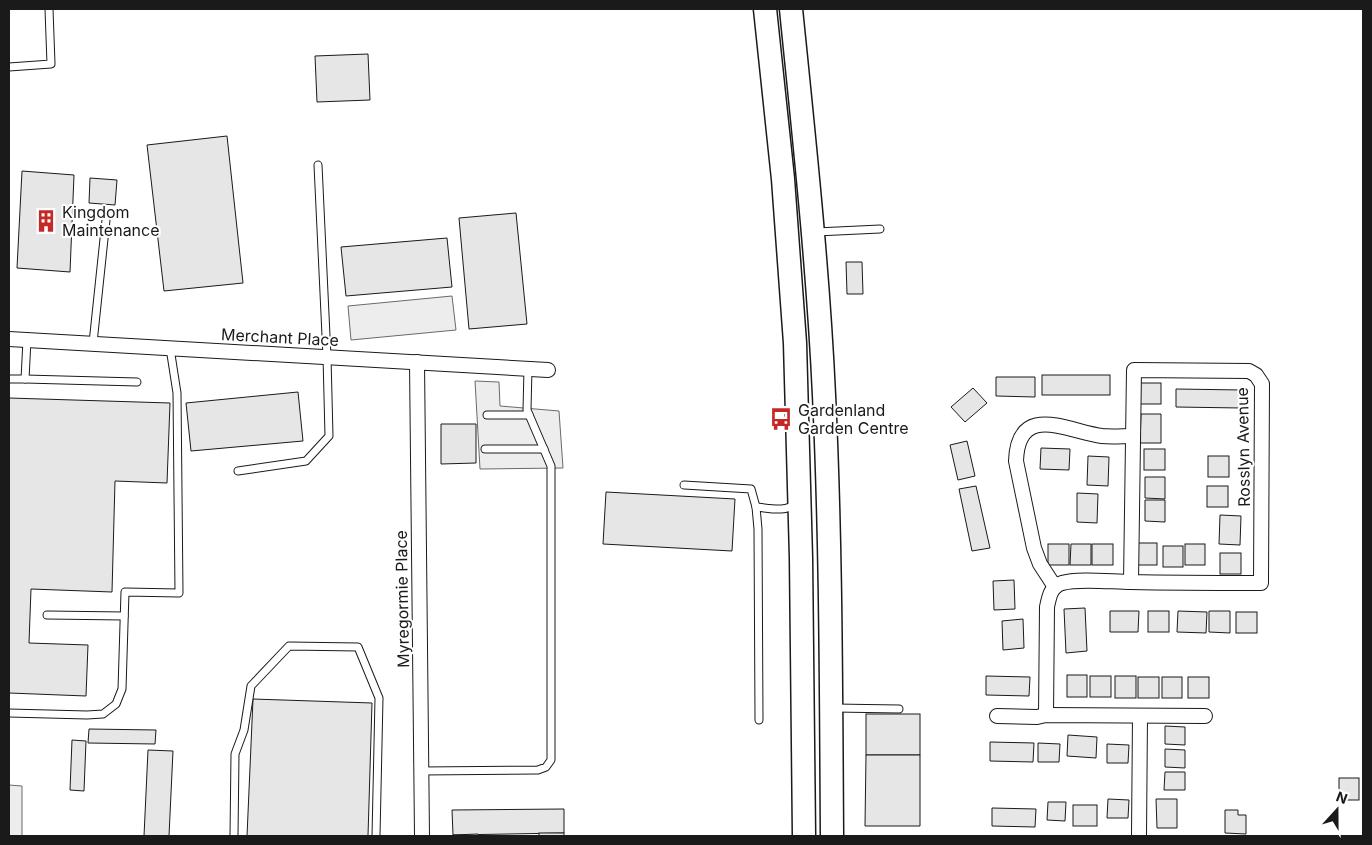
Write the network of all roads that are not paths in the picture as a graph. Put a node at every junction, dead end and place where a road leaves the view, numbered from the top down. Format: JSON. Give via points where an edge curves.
{"nodes":[{"id":1,"x":49,"y":9,"type":"edge"},
{"id":2,"x":765,"y":9,"type":"edge"},
{"id":3,"x":792,"y":9,"type":"edge"},
{"id":4,"x":9,"y":67,"type":"edge"},
{"id":5,"x":318,"y":166,"type":"dead end"},
{"id":6,"x":106,"y":220,"type":"dead end"},
{"id":7,"x":880,"y":230,"type":"dead end"},
{"id":8,"x":813,"y":232,"type":"junction"},
{"id":9,"x":9,"y":338,"type":"edge"},
{"id":10,"x":27,"y":340,"type":"junction"},
{"id":11,"x":93,"y":343,"type":"junction"},
{"id":12,"x":170,"y":348,"type":"junction"},
{"id":13,"x":327,"y":357,"type":"junction"},
{"id":14,"x":417,"y":362,"type":"junction"},
{"id":15,"x":528,"y":368,"type":"junction"},
{"id":16,"x":548,"y":370,"type":"dead end"},
{"id":17,"x":9,"y":379,"type":"edge"},
{"id":18,"x":25,"y":379,"type":"junction"},
{"id":19,"x":136,"y":382,"type":"dead end"},
{"id":20,"x":487,"y":415,"type":"dead end"},
{"id":21,"x":529,"y":415,"type":"junction"},
{"id":22,"x":1133,"y":436,"type":"junction"},
{"id":23,"x":485,"y":449,"type":"dead end"},
{"id":24,"x":544,"y":449,"type":"junction"},
{"id":25,"x":238,"y":471,"type":"dead end"},
{"id":26,"x":684,"y":485,"type":"dead end"},
{"id":27,"x":799,"y":492,"type":"junction"},
{"id":28,"x":756,"y":508,"type":"junction"},
{"id":29,"x":1131,"y":582,"type":"junction"},
{"id":30,"x":1055,"y":587,"type":"junction"},
{"id":31,"x":46,"y":614,"type":"dead end"},
{"id":32,"x":124,"y":616,"type":"junction"},
{"id":33,"x":831,"y":708,"type":"junction"},
{"id":34,"x":899,"y":709,"type":"dead end"},
{"id":35,"x":9,"y":713,"type":"edge"},
{"id":36,"x":1046,"y":715,"type":"junction"},
{"id":37,"x":997,"y":716,"type":"dead end"},
{"id":38,"x":1140,"y":716,"type":"junction"},
{"id":39,"x":1205,"y":716,"type":"dead end"},
{"id":40,"x":759,"y":720,"type":"dead end"},
{"id":41,"x":421,"y":771,"type":"junction"},
{"id":42,"x":234,"y":836,"type":"edge"},
{"id":43,"x":376,"y":836,"type":"edge"},
{"id":44,"x":422,"y":836,"type":"edge"},
{"id":45,"x":804,"y":836,"type":"edge"},
{"id":46,"x":832,"y":836,"type":"edge"},
{"id":47,"x":1139,"y":836,"type":"edge"}],
"edges":[{"from":1,"to":4,"type":"lane","via":[[51,64]]},
{"from":2,"to":27,"type":"main road","via":[[783,179],[795,343]]},
{"from":3,"to":8,"type":"main road"},
{"from":5,"to":13,"type":"lane"},
{"from":6,"to":11,"type":"lane"},
{"from":7,"to":8,"type":"lane"},
{"from":8,"to":33,"type":"main road","via":[[824,394]]},
{"from":9,"to":10,"type":"street","name":"Merchant Place"},
{"from":10,"to":11,"type":"street","name":"Merchant Place"},
{"from":10,"to":18,"type":"lane"},
{"from":11,"to":12,"type":"street","name":"Merchant Place"},
{"from":12,"to":13,"type":"street","name":"Merchant Place"},
{"from":12,"to":32,"type":"lane","via":[[177,393],[179,593],[125,592]]},
{"from":13,"to":14,"type":"street","name":"Merchant Place"},
{"from":13,"to":25,"type":"lane","via":[[329,436],[306,461]]},
{"from":14,"to":15,"type":"street","name":"Merchant Place"},
{"from":14,"to":41,"type":"street","name":"Myregormie Place"},
{"from":15,"to":16,"type":"street","name":"Merchant Place"},
{"from":15,"to":21,"type":"lane"},
{"from":17,"to":18,"type":"lane"},
{"from":18,"to":19,"type":"lane"},
{"from":20,"to":21,"type":"lane"},
{"from":21,"to":24,"type":"lane"},
{"from":22,"to":29,"type":"street"},
{"from":22,"to":29,"type":"street","name":"Rosslyn Avenue","via":[[1134,370],[1249,371],[1262,384],[1261,583]]},
{"from":22,"to":30,"type":"street","via":[[1103,436],[1042,424],[1022,434],[1016,447],[1016,461],[1032,538],[1040,564]]},
{"from":23,"to":24,"type":"lane"},
{"from":24,"to":41,"type":"lane","via":[[551,466],[551,760],[538,770]]},
{"from":26,"to":28,"type":"lane","via":[[751,489]]},
{"from":27,"to":28,"type":"lane","via":[[796,503],[786,512]]},
{"from":27,"to":45,"type":"main road","via":[[797,544]]},
{"from":28,"to":40,"type":"lane"},
{"from":29,"to":30,"type":"street","via":[[1078,581]]},
{"from":30,"to":36,"type":"street","via":[[1047,607]]},
{"from":31,"to":32,"type":"lane"},
{"from":32,"to":35,"type":"lane","via":[[122,688],[116,704],[104,714],[87,716]]},
{"from":33,"to":34,"type":"lane"},
{"from":33,"to":46,"type":"main road"},
{"from":36,"to":37,"type":"street"},
{"from":36,"to":38,"type":"street"},
{"from":38,"to":39,"type":"street"},
{"from":38,"to":47,"type":"street"},
{"from":41,"to":44,"type":"street","name":"Myregormie Place"},
{"from":42,"to":43,"type":"lane","via":[[235,754],[244,730],[251,686],[289,646],[358,647],[380,698]]}]}
